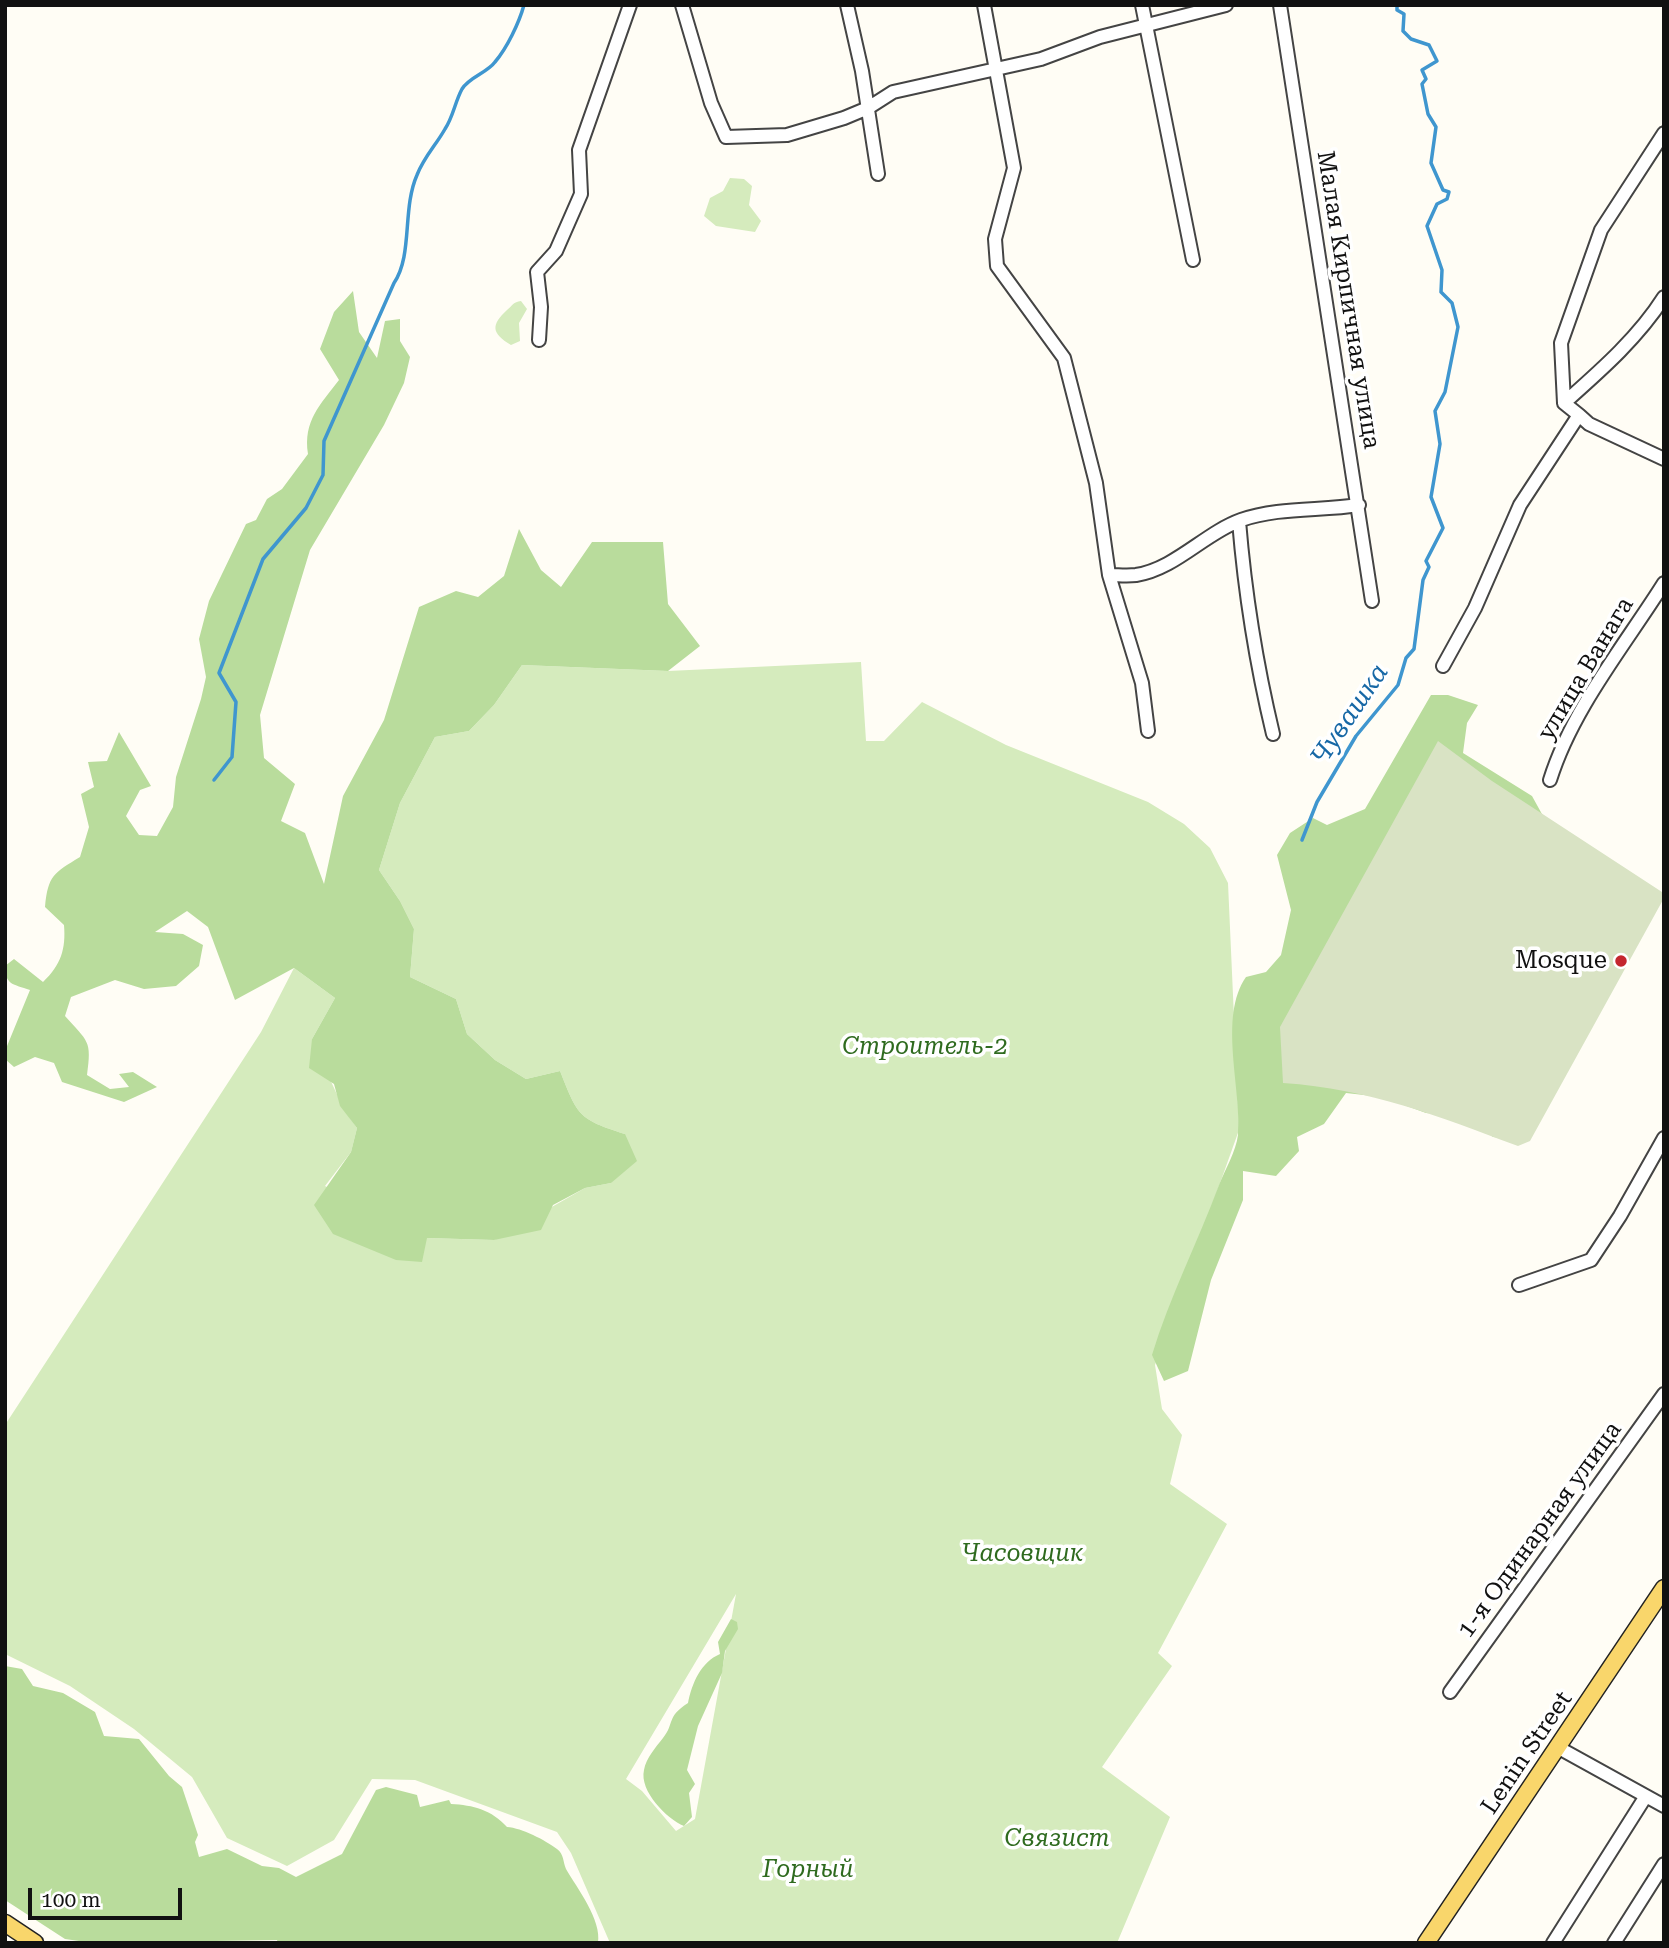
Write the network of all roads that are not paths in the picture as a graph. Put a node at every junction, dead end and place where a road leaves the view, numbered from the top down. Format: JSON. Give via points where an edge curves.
{"nodes":[{"id":1,"x":630,"y":5,"type":"edge"},
{"id":2,"x":682,"y":5,"type":"edge"},
{"id":3,"x":847,"y":5,"type":"edge"},
{"id":4,"x":984,"y":5,"type":"edge"},
{"id":5,"x":1142,"y":5,"type":"edge"},
{"id":6,"x":1226,"y":5,"type":"edge"},
{"id":7,"x":1280,"y":5,"type":"edge"},
{"id":8,"x":1145,"y":24,"type":"junction"},
{"id":9,"x":995,"y":68,"type":"junction"},
{"id":10,"x":867,"y":108,"type":"junction"},
{"id":11,"x":1664,"y":133,"type":"edge"},
{"id":12,"x":878,"y":174,"type":"dead end"},
{"id":13,"x":1193,"y":260,"type":"dead end"},
{"id":14,"x":1664,"y":297,"type":"edge"},
{"id":15,"x":539,"y":340,"type":"dead end"},
{"id":16,"x":1564,"y":403,"type":"junction"},
{"id":17,"x":1578,"y":415,"type":"junction"},
{"id":18,"x":1664,"y":459,"type":"edge"},
{"id":19,"x":1359,"y":505,"type":"junction"},
{"id":20,"x":1239,"y":521,"type":"junction"},
{"id":21,"x":1109,"y":575,"type":"junction"},
{"id":22,"x":1664,"y":583,"type":"edge"},
{"id":23,"x":1372,"y":601,"type":"dead end"},
{"id":24,"x":1443,"y":666,"type":"dead end"},
{"id":25,"x":1148,"y":731,"type":"dead end"},
{"id":26,"x":1273,"y":734,"type":"dead end"},
{"id":27,"x":1550,"y":780,"type":"dead end"},
{"id":28,"x":1664,"y":1138,"type":"edge"},
{"id":29,"x":1519,"y":1284,"type":"dead end"},
{"id":30,"x":1664,"y":1394,"type":"edge"},
{"id":31,"x":1664,"y":1588,"type":"edge"},
{"id":32,"x":1450,"y":1692,"type":"dead end"},
{"id":33,"x":1559,"y":1748,"type":"junction"},
{"id":34,"x":1646,"y":1796,"type":"junction"},
{"id":35,"x":1664,"y":1805,"type":"edge"},
{"id":36,"x":1664,"y":1864,"type":"edge"},
{"id":37,"x":5,"y":1923,"type":"edge"},
{"id":38,"x":35,"y":1943,"type":"edge"},
{"id":39,"x":1426,"y":1943,"type":"edge"},
{"id":40,"x":1553,"y":1943,"type":"edge"},
{"id":41,"x":1614,"y":1943,"type":"edge"}],
"edges":[{"from":1,"to":15,"type":"street","via":[[579,150],[581,194],[556,251],[537,272]]},
{"from":2,"to":10,"type":"street","via":[[710,103],[726,137],[787,135]]},
{"from":3,"to":10,"type":"street"},
{"from":4,"to":9,"type":"street"},
{"from":5,"to":8,"type":"street"},
{"from":6,"to":8,"type":"street"},
{"from":7,"to":19,"type":"street","name":"Малая Кирпичная улица"},
{"from":8,"to":9,"type":"street","via":[[1041,59]]},
{"from":8,"to":13,"type":"street"},
{"from":9,"to":10,"type":"street","via":[[893,92]]},
{"from":9,"to":21,"type":"street","via":[[1014,168],[995,239],[997,266],[1064,358],[1096,483]]},
{"from":10,"to":12,"type":"street"},
{"from":11,"to":16,"type":"street","via":[[1601,230],[1561,343]]},
{"from":14,"to":16,"type":"street","via":[[1603,368]]},
{"from":16,"to":17,"type":"street"},
{"from":17,"to":18,"type":"street"},
{"from":17,"to":24,"type":"street","via":[[1520,505],[1475,608]]},
{"from":19,"to":20,"type":"street","via":[[1267,513]]},
{"from":19,"to":23,"type":"street","name":"Малая Кирпичная улица"},
{"from":20,"to":21,"type":"street","via":[[1165,564],[1138,575]]},
{"from":20,"to":26,"type":"street","via":[[1248,614]]},
{"from":21,"to":25,"type":"street","via":[[1142,683]]},
{"from":22,"to":27,"type":"street","name":"улица Ванага","via":[[1583,709]]},
{"from":28,"to":29,"type":"street","via":[[1591,1260]]},
{"from":30,"to":32,"type":"street","name":"1-я Одинарная улица"},
{"from":31,"to":33,"type":"main road","name":"Lenin Street"},
{"from":33,"to":34,"type":"street"},
{"from":33,"to":39,"type":"main road","name":"Lenin Street"},
{"from":34,"to":35,"type":"street"},
{"from":34,"to":40,"type":"street"},
{"from":36,"to":41,"type":"street"},
{"from":37,"to":38,"type":"main road"}]}
